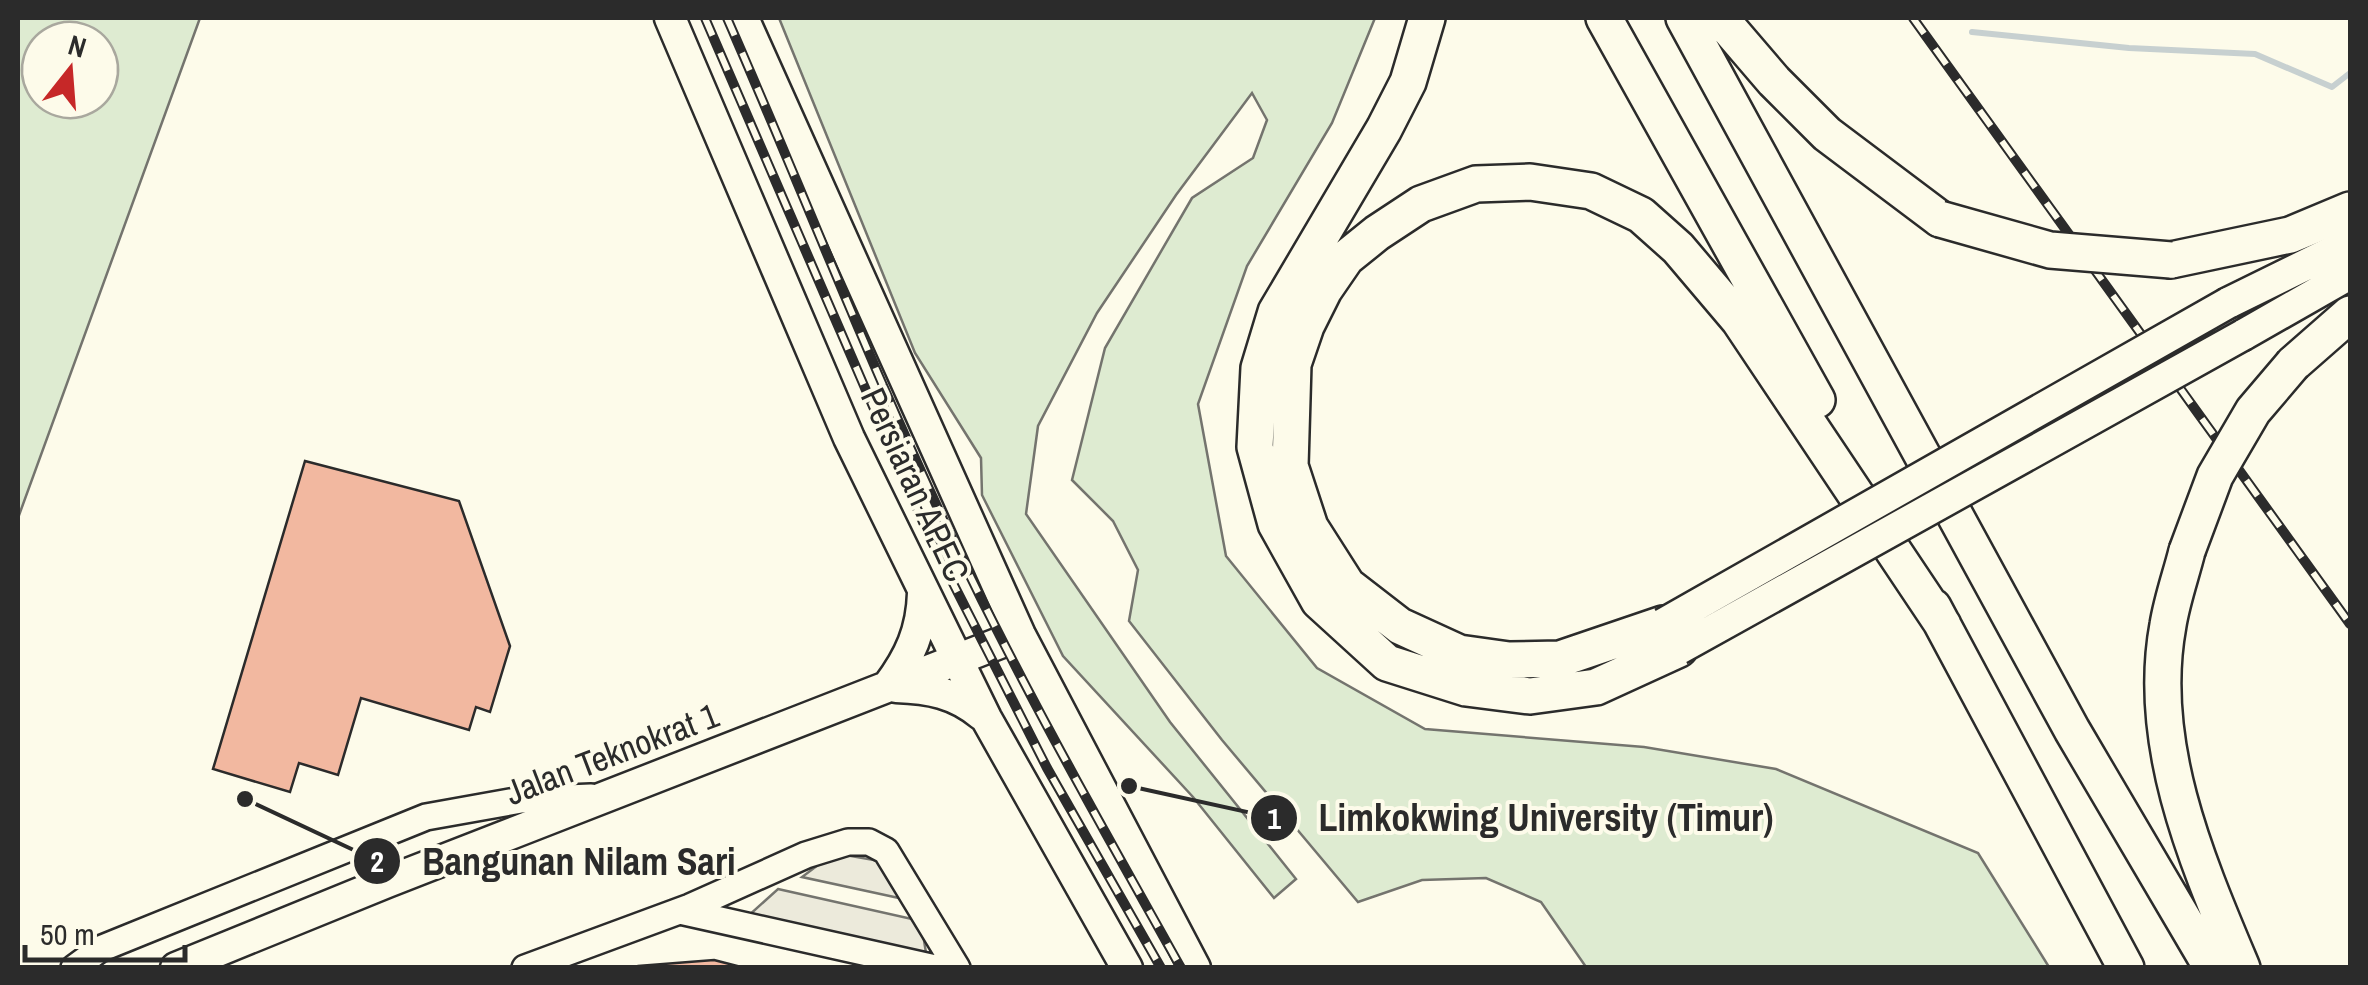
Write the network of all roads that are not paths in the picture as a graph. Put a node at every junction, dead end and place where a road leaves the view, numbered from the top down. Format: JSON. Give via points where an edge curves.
{"nodes":[{"id":1,"x":670,"y":18,"type":"edge"},
{"id":2,"x":743,"y":18,"type":"edge"},
{"id":3,"x":1427,"y":18,"type":"edge"},
{"id":4,"x":1604,"y":18,"type":"edge"},
{"id":5,"x":1684,"y":18,"type":"edge"},
{"id":6,"x":1720,"y":18,"type":"edge"},
{"id":7,"x":2350,"y":210,"type":"edge"},
{"id":8,"x":2350,"y":243,"type":"edge"},
{"id":9,"x":2350,"y":274,"type":"edge"},
{"id":10,"x":2350,"y":314,"type":"edge"},
{"id":11,"x":922,"y":589,"type":"junction"},
{"id":12,"x":1943,"y":625,"type":"junction"},
{"id":13,"x":1020,"y":635,"type":"junction"},
{"id":14,"x":1671,"y":636,"type":"junction"},
{"id":15,"x":955,"y":659,"type":"junction"},
{"id":16,"x":888,"y":686,"type":"junction"},
{"id":17,"x":986,"y":718,"type":"junction"},
{"id":18,"x":606,"y":796,"type":"junction"},
{"id":19,"x":680,"y":911,"type":"junction"},
{"id":20,"x":559,"y":962,"type":"edge"},
{"id":21,"x":74,"y":968,"type":"edge"},
{"id":22,"x":176,"y":968,"type":"edge"},
{"id":23,"x":525,"y":968,"type":"edge"},
{"id":24,"x":935,"y":968,"type":"edge"},
{"id":25,"x":957,"y":968,"type":"edge"},
{"id":26,"x":1127,"y":968,"type":"edge"},
{"id":27,"x":1195,"y":968,"type":"edge"},
{"id":28,"x":2126,"y":968,"type":"edge"},
{"id":29,"x":2212,"y":968,"type":"edge"},
{"id":30,"x":2242,"y":968,"type":"edge"}],
"edges":[{"from":1,"to":11,"type":"main road","name":"Persiaran APEC","via":[[848,438]]},
{"from":2,"to":13,"type":"main road","name":"Persiaran APEC"},
{"from":3,"to":14,"type":"highway","via":[[1408,82],[1276,312],[1259,368],[1255,447],[1276,524],[1319,601],[1388,663],[1466,688],[1530,696],[1596,686]]},
{"from":4,"to":12,"type":"highway"},
{"from":5,"to":29,"type":"highway","via":[[2072,730]]},
{"from":6,"to":7,"type":"highway","bridge":true,"via":[[1826,134],[1940,219],[2050,250],[2171,260],[2290,235]]},
{"from":8,"to":14,"type":"main road","bridge":true,"via":[[2228,304]]},
{"from":9,"to":14,"type":"main road","bridge":true},
{"from":10,"to":30,"type":"highway","bridge":true,"via":[[2252,412],[2215,476],[2167,627],[2163,709],[2179,804]]},
{"from":11,"to":15,"type":"main road","name":"Persiaran APEC"},
{"from":11,"to":16,"type":"main road","via":[[914,643]]},
{"from":12,"to":14,"type":"highway","via":[[1738,320],[1641,214],[1591,191],[1530,182],[1476,184],[1421,204],[1376,233],[1346,258],[1324,290],[1293,364],[1290,466],[1310,527],[1347,585],[1400,626],[1460,653],[1560,659]]},
{"from":12,"to":28,"type":"highway"},
{"from":13,"to":15,"type":"main road","name":"Jalan Teknokrat 1"},
{"from":13,"to":27,"type":"main road","name":"Persiaran APEC"},
{"from":15,"to":16,"type":"main road","name":"Jalan Teknokrat 1"},
{"from":15,"to":17,"type":"main road","name":"Persiaran APEC"},
{"from":16,"to":17,"type":"main road","via":[[951,694]]},
{"from":16,"to":18,"type":"main road","name":"Jalan Teknokrat 1"},
{"from":17,"to":26,"type":"main road","name":"Persiaran APEC"},
{"from":18,"to":21,"type":"lane","via":[[521,800],[426,817],[100,949]]},
{"from":18,"to":22,"type":"main road","name":"Jalan Teknokrat 1"},
{"from":19,"to":20,"type":"lane"},
{"from":19,"to":24,"type":"lane"},
{"from":19,"to":25,"type":"lane","via":[[806,854],[869,842],[886,851]]},
{"from":20,"to":23,"type":"lane"}]}
